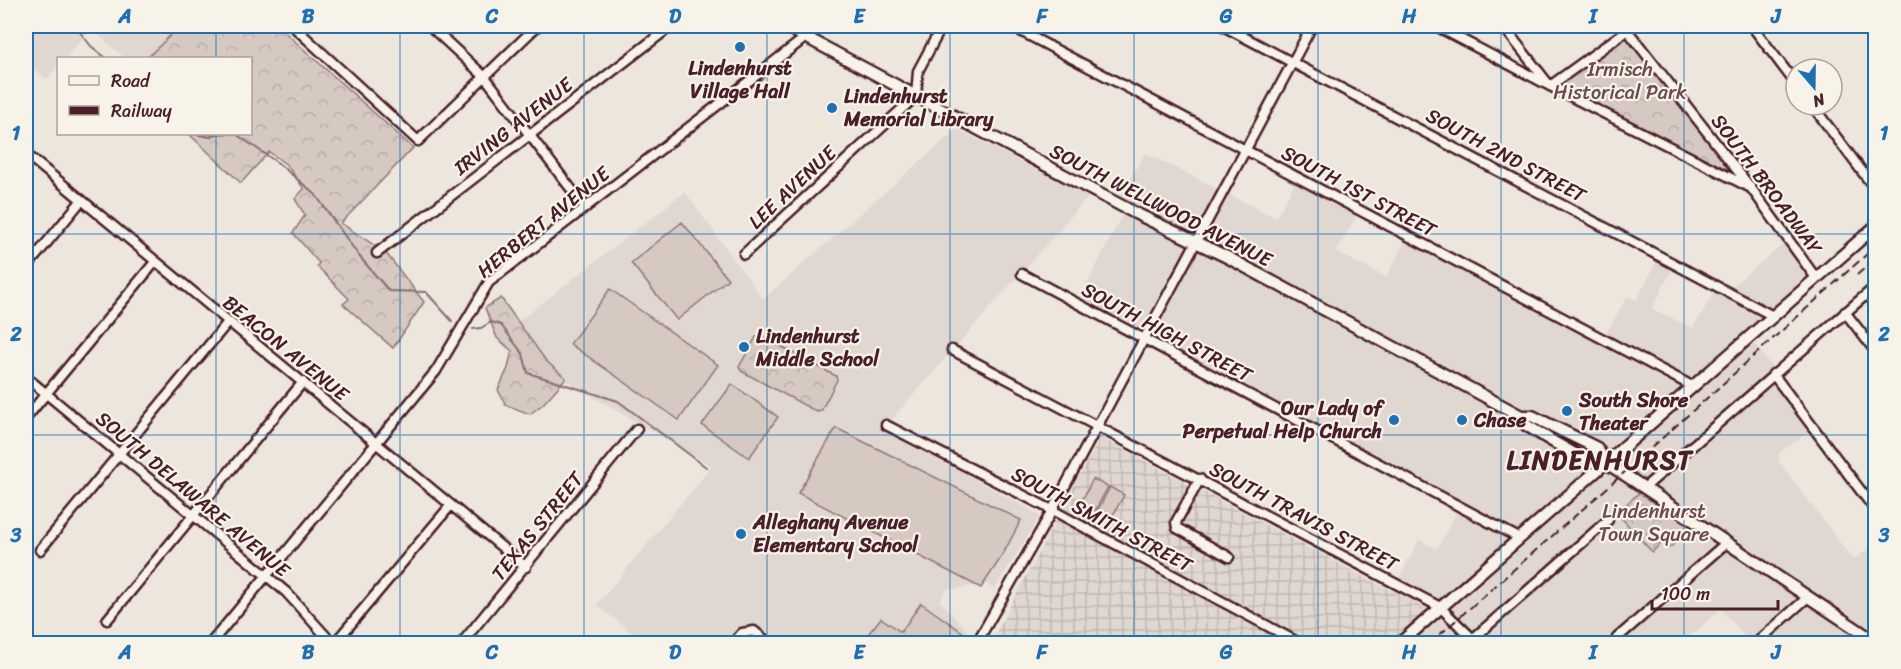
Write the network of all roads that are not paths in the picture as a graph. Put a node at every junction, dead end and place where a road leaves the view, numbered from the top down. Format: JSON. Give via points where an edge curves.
{"nodes":[{"id":1,"x":293,"y":26,"type":"edge"},
{"id":2,"x":430,"y":26,"type":"edge"},
{"id":3,"x":537,"y":26,"type":"edge"},
{"id":4,"x":671,"y":26,"type":"edge"},
{"id":5,"x":785,"y":26,"type":"edge"},
{"id":6,"x":942,"y":26,"type":"edge"},
{"id":7,"x":1011,"y":26,"type":"edge"},
{"id":8,"x":1222,"y":26,"type":"edge"},
{"id":9,"x":1312,"y":26,"type":"edge"},
{"id":10,"x":1436,"y":26,"type":"edge"},
{"id":11,"x":1503,"y":26,"type":"edge"},
{"id":12,"x":1752,"y":26,"type":"edge"},
{"id":13,"x":1870,"y":26,"type":"edge"},
{"id":14,"x":1628,"y":27,"type":"edge"},
{"id":15,"x":1875,"y":33,"type":"edge"},
{"id":16,"x":806,"y":37,"type":"junction"},
{"id":17,"x":1291,"y":62,"type":"junction"},
{"id":18,"x":1784,"y":68,"type":"edge"},
{"id":19,"x":485,"y":77,"type":"junction"},
{"id":20,"x":1550,"y":86,"type":"junction"},
{"id":21,"x":916,"y":96,"type":"junction"},
{"id":22,"x":1821,"y":117,"type":"edge"},
{"id":23,"x":529,"y":134,"type":"junction"},
{"id":24,"x":1245,"y":149,"type":"junction"},
{"id":25,"x":26,"y":154,"type":"edge"},
{"id":26,"x":1751,"y":188,"type":"junction"},
{"id":27,"x":1875,"y":190,"type":"edge"},
{"id":28,"x":81,"y":201,"type":"junction"},
{"id":29,"x":585,"y":207,"type":"junction"},
{"id":30,"x":1875,"y":226,"type":"edge"},
{"id":31,"x":1197,"y":241,"type":"junction"},
{"id":32,"x":376,"y":253,"type":"dead end"},
{"id":33,"x":744,"y":254,"type":"dead end"},
{"id":34,"x":155,"y":262,"type":"junction"},
{"id":35,"x":26,"y":268,"type":"edge"},
{"id":36,"x":1022,"y":274,"type":"dead end"},
{"id":37,"x":1816,"y":278,"type":"junction"},
{"id":38,"x":1875,"y":286,"type":"edge"},
{"id":39,"x":1845,"y":312,"type":"junction"},
{"id":40,"x":1773,"y":316,"type":"junction"},
{"id":41,"x":228,"y":322,"type":"junction"},
{"id":42,"x":1145,"y":338,"type":"junction"},
{"id":43,"x":952,"y":350,"type":"dead end"},
{"id":44,"x":1875,"y":352,"type":"edge"},
{"id":45,"x":1773,"y":375,"type":"junction"},
{"id":46,"x":26,"y":377,"type":"edge"},
{"id":47,"x":303,"y":382,"type":"junction"},
{"id":48,"x":1692,"y":386,"type":"junction"},
{"id":49,"x":46,"y":394,"type":"junction"},
{"id":50,"x":26,"y":418,"type":"edge"},
{"id":51,"x":886,"y":425,"type":"dead end"},
{"id":52,"x":1098,"y":426,"type":"junction"},
{"id":53,"x":637,"y":429,"type":"dead end"},
{"id":54,"x":377,"y":444,"type":"junction"},
{"id":55,"x":119,"y":455,"type":"junction"},
{"id":56,"x":1605,"y":462,"type":"junction"},
{"id":57,"x":1200,"y":479,"type":"junction"},
{"id":58,"x":1644,"y":488,"type":"junction"},
{"id":59,"x":451,"y":505,"type":"junction"},
{"id":60,"x":1052,"y":510,"type":"junction"},
{"id":61,"x":1875,"y":511,"type":"edge"},
{"id":62,"x":193,"y":516,"type":"junction"},
{"id":63,"x":1608,"y":520,"type":"dead end"},
{"id":64,"x":1519,"y":538,"type":"junction"},
{"id":65,"x":1726,"y":543,"type":"junction"},
{"id":66,"x":40,"y":550,"type":"dead end"},
{"id":67,"x":1229,"y":557,"type":"dead end"},
{"id":68,"x":526,"y":567,"type":"junction"},
{"id":69,"x":266,"y":576,"type":"junction"},
{"id":70,"x":1808,"y":597,"type":"junction"},
{"id":71,"x":1440,"y":607,"type":"junction"},
{"id":72,"x":107,"y":620,"type":"dead end"},
{"id":73,"x":1617,"y":638,"type":"dead end"},
{"id":74,"x":1469,"y":641,"type":"edge"},
{"id":75,"x":1875,"y":642,"type":"edge"},
{"id":76,"x":210,"y":644,"type":"edge"},
{"id":77,"x":334,"y":644,"type":"edge"},
{"id":78,"x":461,"y":644,"type":"edge"},
{"id":79,"x":732,"y":644,"type":"edge"},
{"id":80,"x":770,"y":644,"type":"edge"},
{"id":81,"x":976,"y":644,"type":"edge"},
{"id":82,"x":1301,"y":644,"type":"edge"},
{"id":83,"x":1399,"y":644,"type":"edge"},
{"id":84,"x":1755,"y":644,"type":"edge"}],
"edges":[{"from":1,"to":19,"type":"street","via":[[418,141]]},
{"from":2,"to":19,"type":"street"},
{"from":3,"to":19,"type":"street"},
{"from":4,"to":23,"type":"street","name":"IRVING AVENUE"},
{"from":5,"to":16,"type":"main road","name":"SOUTH WELLWOOD AVENUE"},
{"from":6,"to":21,"type":"street","via":[[918,71]]},
{"from":7,"to":24,"type":"street","name":"SOUTH 1ST STREET"},
{"from":8,"to":17,"type":"street","name":"SOUTH 2ND STREET"},
{"from":9,"to":17,"type":"street"},
{"from":10,"to":20,"type":"street"},
{"from":11,"to":20,"type":"street"},
{"from":12,"to":18,"type":"street"},
{"from":13,"to":15,"type":"street"},
{"from":14,"to":20,"type":"street"},
{"from":14,"to":26,"type":"street","name":"SOUTH BROADWAY"},
{"from":16,"to":21,"type":"main road","name":"SOUTH WELLWOOD AVENUE"},
{"from":16,"to":29,"type":"street","name":"HERBERT AVENUE"},
{"from":17,"to":24,"type":"street"},
{"from":17,"to":40,"type":"street","name":"SOUTH 2ND STREET"},
{"from":19,"to":23,"type":"street"},
{"from":20,"to":26,"type":"street"},
{"from":21,"to":31,"type":"main road","name":"SOUTH WELLWOOD AVENUE","via":[[1135,213]]},
{"from":21,"to":33,"type":"street","name":"LEE AVENUE"},
{"from":22,"to":27,"type":"street"},
{"from":23,"to":29,"type":"street"},
{"from":23,"to":32,"type":"street","name":"IRVING AVENUE"},
{"from":24,"to":31,"type":"street"},
{"from":24,"to":48,"type":"street","name":"SOUTH 1ST STREET"},
{"from":25,"to":28,"type":"street","name":"BEACON AVENUE"},
{"from":26,"to":37,"type":"street","name":"SOUTH BROADWAY"},
{"from":28,"to":34,"type":"street","name":"BEACON AVENUE"},
{"from":28,"to":35,"type":"street"},
{"from":29,"to":54,"type":"street","name":"HERBERT AVENUE","via":[[489,282],[436,371]]},
{"from":30,"to":37,"type":"main road"},
{"from":31,"to":42,"type":"street"},
{"from":31,"to":56,"type":"main road","name":"SOUTH WELLWOOD AVENUE","via":[[1521,416],[1536,432],[1587,461]]},
{"from":34,"to":41,"type":"street","name":"BEACON AVENUE"},
{"from":34,"to":49,"type":"street"},
{"from":36,"to":42,"type":"street","name":"SOUTH HIGH STREET"},
{"from":37,"to":40,"type":"main road"},
{"from":38,"to":39,"type":"street"},
{"from":39,"to":44,"type":"street"},
{"from":39,"to":45,"type":"street"},
{"from":40,"to":48,"type":"main road"},
{"from":41,"to":47,"type":"street","name":"BEACON AVENUE"},
{"from":41,"to":55,"type":"street"},
{"from":42,"to":52,"type":"street"},
{"from":42,"to":64,"type":"street","name":"SOUTH HIGH STREET"},
{"from":43,"to":52,"type":"street","name":"SOUTH TRAVIS STREET"},
{"from":45,"to":58,"type":"street"},
{"from":45,"to":61,"type":"street"},
{"from":46,"to":49,"type":"street","name":"SOUTH DELAWARE AVENUE"},
{"from":47,"to":54,"type":"street","name":"BEACON AVENUE"},
{"from":47,"to":62,"type":"street"},
{"from":48,"to":56,"type":"main road"},
{"from":49,"to":50,"type":"street"},
{"from":49,"to":55,"type":"street","name":"SOUTH DELAWARE AVENUE"},
{"from":51,"to":60,"type":"street","name":"SOUTH SMITH STREET"},
{"from":52,"to":57,"type":"street","name":"SOUTH TRAVIS STREET"},
{"from":52,"to":60,"type":"street"},
{"from":53,"to":68,"type":"street","name":"TEXAS STREET"},
{"from":54,"to":59,"type":"street","name":"BEACON AVENUE"},
{"from":54,"to":69,"type":"street","name":"HERBERT AVENUE"},
{"from":55,"to":62,"type":"street","name":"SOUTH DELAWARE AVENUE"},
{"from":55,"to":66,"type":"street"},
{"from":56,"to":58,"type":"main road","name":"SOUTH WELLWOOD AVENUE"},
{"from":56,"to":64,"type":"main road"},
{"from":57,"to":67,"type":"street","via":[[1176,522],[1177,528]]},
{"from":57,"to":71,"type":"street","name":"SOUTH TRAVIS STREET"},
{"from":58,"to":65,"type":"main road","name":"SOUTH WELLWOOD AVENUE"},
{"from":59,"to":68,"type":"street","name":"BEACON AVENUE"},
{"from":59,"to":77,"type":"street"},
{"from":60,"to":81,"type":"street"},
{"from":60,"to":82,"type":"street","name":"SOUTH SMITH STREET"},
{"from":62,"to":69,"type":"street","name":"SOUTH DELAWARE AVENUE"},
{"from":62,"to":72,"type":"street"},
{"from":63,"to":74,"type":"street"},
{"from":64,"to":71,"type":"main road"},
{"from":65,"to":70,"type":"main road","name":"SOUTH WELLWOOD AVENUE"},
{"from":65,"to":73,"type":"street"},
{"from":68,"to":78,"type":"street","name":"TEXAS STREET"},
{"from":69,"to":76,"type":"street","name":"HERBERT AVENUE"},
{"from":69,"to":77,"type":"street","name":"SOUTH DELAWARE AVENUE"},
{"from":70,"to":75,"type":"main road","name":"SOUTH WELLWOOD AVENUE"},
{"from":70,"to":84,"type":"street"},
{"from":71,"to":74,"type":"street","name":"SOUTH TRAVIS STREET"},
{"from":71,"to":83,"type":"main road"},
{"from":79,"to":80,"type":"street","via":[[742,633],[754,631]]}]}
